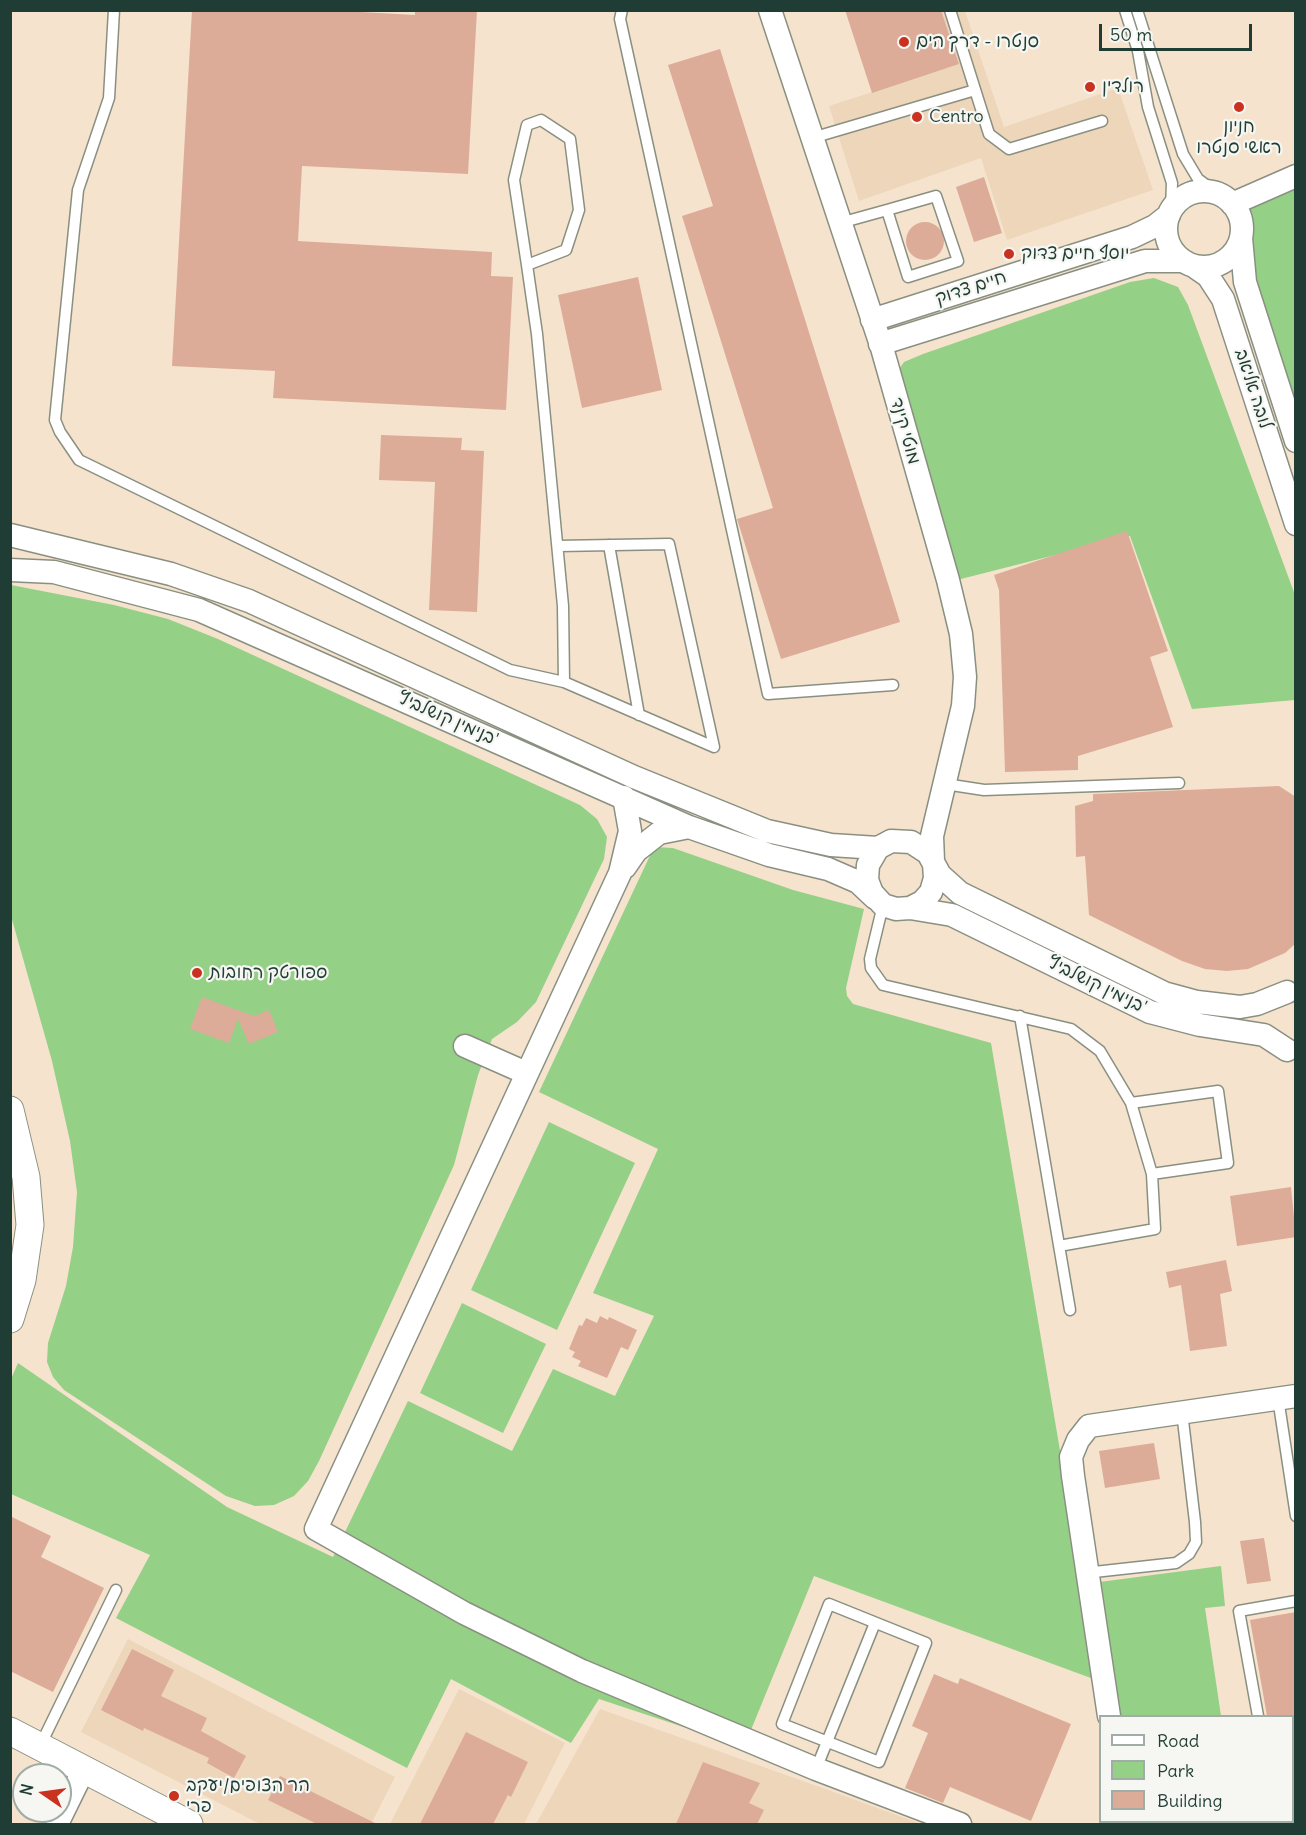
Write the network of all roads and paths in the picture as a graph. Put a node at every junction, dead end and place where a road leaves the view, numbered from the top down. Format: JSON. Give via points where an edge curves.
{"nodes":[{"id":1,"x":114,"y":10,"type":"edge"},
{"id":2,"x":622,"y":10,"type":"edge"},
{"id":3,"x":770,"y":10,"type":"edge"},
{"id":4,"x":950,"y":10,"type":"edge"},
{"id":5,"x":1125,"y":10,"type":"edge"},
{"id":6,"x":1137,"y":10,"type":"edge"},
{"id":7,"x":975,"y":90,"type":"junction"},
{"id":8,"x":1102,"y":121,"type":"dead end"},
{"id":9,"x":811,"y":139,"type":"junction"},
{"id":10,"x":1296,"y":176,"type":"edge"},
{"id":11,"x":1225,"y":199,"type":"junction"},
{"id":12,"x":887,"y":210,"type":"junction"},
{"id":13,"x":1170,"y":212,"type":"junction"},
{"id":14,"x":839,"y":224,"type":"junction"},
{"id":15,"x":1241,"y":231,"type":"junction"},
{"id":16,"x":1188,"y":263,"type":"junction"},
{"id":17,"x":527,"y":265,"type":"junction"},
{"id":18,"x":872,"y":320,"type":"junction"},
{"id":19,"x":880,"y":344,"type":"junction"},
{"id":20,"x":1296,"y":441,"type":"edge"},
{"id":21,"x":1296,"y":524,"type":"edge"},
{"id":22,"x":10,"y":535,"type":"edge"},
{"id":23,"x":609,"y":545,"type":"junction"},
{"id":24,"x":558,"y":546,"type":"junction"},
{"id":25,"x":10,"y":570,"type":"edge"},
{"id":26,"x":564,"y":682,"type":"junction"},
{"id":27,"x":893,"y":685,"type":"dead end"},
{"id":28,"x":639,"y":715,"type":"junction"},
{"id":29,"x":1179,"y":783,"type":"dead end"},
{"id":30,"x":945,"y":784,"type":"junction"},
{"id":31,"x":624,"y":797,"type":"junction"},
{"id":32,"x":688,"y":827,"type":"junction"},
{"id":33,"x":878,"y":848,"type":"junction"},
{"id":34,"x":933,"y":863,"type":"junction"},
{"id":35,"x":620,"y":873,"type":"junction"},
{"id":36,"x":879,"y":901,"type":"junction"},
{"id":37,"x":910,"y":909,"type":"junction"},
{"id":38,"x":1291,"y":990,"type":"edge"},
{"id":39,"x":1020,"y":1016,"type":"junction"},
{"id":40,"x":465,"y":1046,"type":"dead end"},
{"id":41,"x":1292,"y":1053,"type":"edge"},
{"id":42,"x":526,"y":1073,"type":"junction"},
{"id":43,"x":1131,"y":1103,"type":"junction"},
{"id":44,"x":10,"y":1110,"type":"edge"},
{"id":45,"x":1152,"y":1174,"type":"junction"},
{"id":46,"x":1059,"y":1246,"type":"junction"},
{"id":47,"x":1070,"y":1310,"type":"dead end"},
{"id":48,"x":10,"y":1319,"type":"edge"},
{"id":49,"x":1287,"y":1397,"type":"edge"},
{"id":50,"x":1182,"y":1412,"type":"junction"},
{"id":51,"x":1296,"y":1516,"type":"edge"},
{"id":52,"x":1085,"y":1573,"type":"junction"},
{"id":53,"x":116,"y":1590,"type":"dead end"},
{"id":54,"x":1296,"y":1601,"type":"edge"},
{"id":55,"x":875,"y":1623,"type":"junction"},
{"id":56,"x":1109,"y":1715,"type":"edge"},
{"id":57,"x":1258,"y":1715,"type":"edge"},
{"id":58,"x":10,"y":1731,"type":"edge"},
{"id":59,"x":827,"y":1742,"type":"junction"},
{"id":60,"x":40,"y":1746,"type":"junction"},
{"id":61,"x":84,"y":1769,"type":"junction"},
{"id":62,"x":816,"y":1769,"type":"junction"},
{"id":63,"x":57,"y":1824,"type":"edge"},
{"id":64,"x":189,"y":1824,"type":"edge"},
{"id":65,"x":960,"y":1824,"type":"edge"}],
"edges":[{"from":1,"to":26,"type":"lane","via":[[109,98],[78,190],[55,420],[60,432],[79,460],[510,669]]},
{"from":2,"to":27,"type":"lane","via":[[620,19],[768,694]]},
{"from":3,"to":9,"type":"street","name":"מוטי קינד"},
{"from":4,"to":7,"type":"lane"},
{"from":5,"to":13,"type":"lane","via":[[1138,51],[1146,101],[1172,183]]},
{"from":6,"to":11,"type":"lane","via":[[1187,162],[1207,188]]},
{"from":7,"to":8,"type":"lane","via":[[989,134],[1009,149]]},
{"from":7,"to":9,"type":"lane"},
{"from":9,"to":14,"type":"street","name":"מוטי קינד"},
{"from":10,"to":11,"type":"street"},
{"from":11,"to":13,"type":"street","via":[[1207,191],[1189,194]]},
{"from":11,"to":15,"type":"street","via":[[1239,214]]},
{"from":12,"to":12,"type":"lane","via":[[908,277],[958,261],[936,196]]},
{"from":12,"to":14,"type":"lane"},
{"from":13,"to":16,"type":"street","via":[[1166,226],[1168,243]]},
{"from":13,"to":18,"type":"street","name":"חיים צדוק","via":[[1155,226],[1132,237]]},
{"from":14,"to":18,"type":"street","name":"מוטי קינד"},
{"from":15,"to":16,"type":"street","via":[[1236,248],[1225,260],[1209,266]]},
{"from":15,"to":20,"type":"street","name":"לובה אליאב","via":[[1245,282]]},
{"from":16,"to":19,"type":"street","name":"חיים צדוק","via":[[1149,260]]},
{"from":16,"to":21,"type":"street","name":"לובה אליאב","via":[[1208,276],[1223,299]]},
{"from":17,"to":17,"type":"lane","via":[[514,180],[527,125],[541,120],[570,139],[579,210],[566,250]]},
{"from":17,"to":24,"type":"lane"},
{"from":18,"to":19,"type":"street","name":"מוטי קינד"},
{"from":19,"to":30,"type":"street","name":"מוטי קינד","via":[[961,634],[963,706]]},
{"from":22,"to":33,"type":"street","name":"בנימין קושלביץ'","via":[[171,574],[249,602],[634,777],[767,831],[831,845]]},
{"from":23,"to":24,"type":"lane"},
{"from":23,"to":28,"type":"lane"},
{"from":23,"to":28,"type":"lane","via":[[669,544],[714,747]]},
{"from":24,"to":26,"type":"lane"},
{"from":25,"to":31,"type":"street","name":"בנימין קושלביץ'","via":[[54,573],[199,610]]},
{"from":26,"to":28,"type":"lane"},
{"from":29,"to":30,"type":"lane","via":[[984,790]]},
{"from":30,"to":34,"type":"street","name":"מוטי קינד","via":[[932,836]]},
{"from":31,"to":32,"type":"street","name":"בנימין קושלביץ'"},
{"from":31,"to":35,"type":"street","via":[[630,831]]},
{"from":32,"to":35,"type":"street","via":[[659,833],[636,851]]},
{"from":32,"to":36,"type":"street","name":"בנימין קושלביץ'","via":[[769,855],[828,869],[858,882]]},
{"from":33,"to":34,"type":"street","via":[[891,841],[906,840],[920,846]]},
{"from":33,"to":36,"type":"street","via":[[866,875],[870,890]]},
{"from":34,"to":37,"type":"street","via":[[935,878],[931,892]]},
{"from":34,"to":38,"type":"street","name":"בנימין קושלביץ'","via":[[946,882],[960,893],[1164,993],[1240,1007],[1262,1003]]},
{"from":35,"to":42,"type":"street"},
{"from":36,"to":37,"type":"street","via":[[896,909]]},
{"from":36,"to":39,"type":"lane","via":[[870,959],[871,968],[883,985]]},
{"from":37,"to":41,"type":"street","name":"בנימין קושלביץ'","via":[[952,915],[1159,1015],[1264,1035]]},
{"from":38,"to":41,"type":"street","via":[[1278,1006],[1274,1022],[1278,1037]]},
{"from":39,"to":43,"type":"lane","via":[[1071,1029],[1087,1039],[1100,1051]]},
{"from":39,"to":46,"type":"lane"},
{"from":40,"to":42,"type":"street"},
{"from":42,"to":62,"type":"street","via":[[316,1528],[523,1644]]},
{"from":43,"to":45,"type":"lane"},
{"from":43,"to":45,"type":"lane","via":[[1218,1091],[1228,1163]]},
{"from":44,"to":48,"type":"street","via":[[26,1177],[30,1226],[22,1280]]},
{"from":45,"to":46,"type":"lane","via":[[1155,1229]]},
{"from":46,"to":47,"type":"lane"},
{"from":49,"to":50,"type":"street"},
{"from":49,"to":51,"type":"lane"},
{"from":50,"to":52,"type":"street","via":[[1089,1426],[1078,1440],[1071,1457]]},
{"from":50,"to":52,"type":"lane","via":[[1196,1542],[1189,1554],[1176,1563]]},
{"from":52,"to":56,"type":"street"},
{"from":53,"to":60,"type":"lane"},
{"from":54,"to":57,"type":"lane","via":[[1239,1611]]},
{"from":55,"to":59,"type":"lane"},
{"from":55,"to":59,"type":"lane","via":[[829,1604],[782,1724]]},
{"from":55,"to":59,"type":"lane","via":[[926,1643],[879,1762]]},
{"from":58,"to":60,"type":"street"},
{"from":59,"to":62,"type":"lane"},
{"from":60,"to":61,"type":"street"},
{"from":61,"to":63,"type":"street"},
{"from":61,"to":64,"type":"street"},
{"from":62,"to":65,"type":"street"}]}
